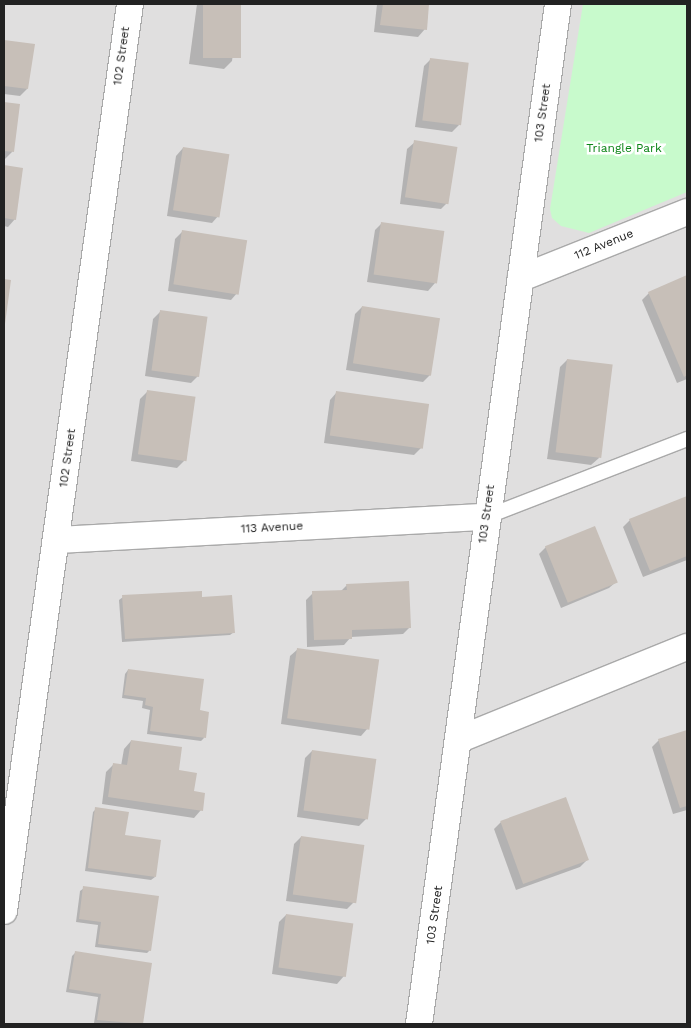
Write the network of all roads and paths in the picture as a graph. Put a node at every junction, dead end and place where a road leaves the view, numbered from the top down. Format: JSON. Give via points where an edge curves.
{"nodes":[{"id":1,"x":130,"y":4,"type":"edge"},
{"id":2,"x":558,"y":4,"type":"edge"},
{"id":3,"x":687,"y":212,"type":"edge"},
{"id":4,"x":521,"y":278,"type":"junction"},
{"id":5,"x":687,"y":439,"type":"edge"},
{"id":6,"x":486,"y":517,"type":"junction"},
{"id":7,"x":57,"y":540,"type":"junction"},
{"id":8,"x":687,"y":647,"type":"edge"},
{"id":9,"x":460,"y":739,"type":"junction"},
{"id":10,"x":4,"y":911,"type":"edge"},
{"id":11,"x":419,"y":1024,"type":"edge"}],
"edges":[{"from":1,"to":7,"type":"street","name":"102 Street"},
{"from":2,"to":4,"type":"street","name":"103 Street"},
{"from":3,"to":4,"type":"street","name":"112 Avenue"},
{"from":4,"to":6,"type":"street","name":"103 Street"},
{"from":5,"to":6,"type":"lane"},
{"from":6,"to":7,"type":"street","name":"113 Avenue"},
{"from":6,"to":9,"type":"street","name":"103 Street"},
{"from":7,"to":10,"type":"street","name":"102 Street"},
{"from":8,"to":9,"type":"street"},
{"from":9,"to":11,"type":"street","name":"103 Street"}]}
